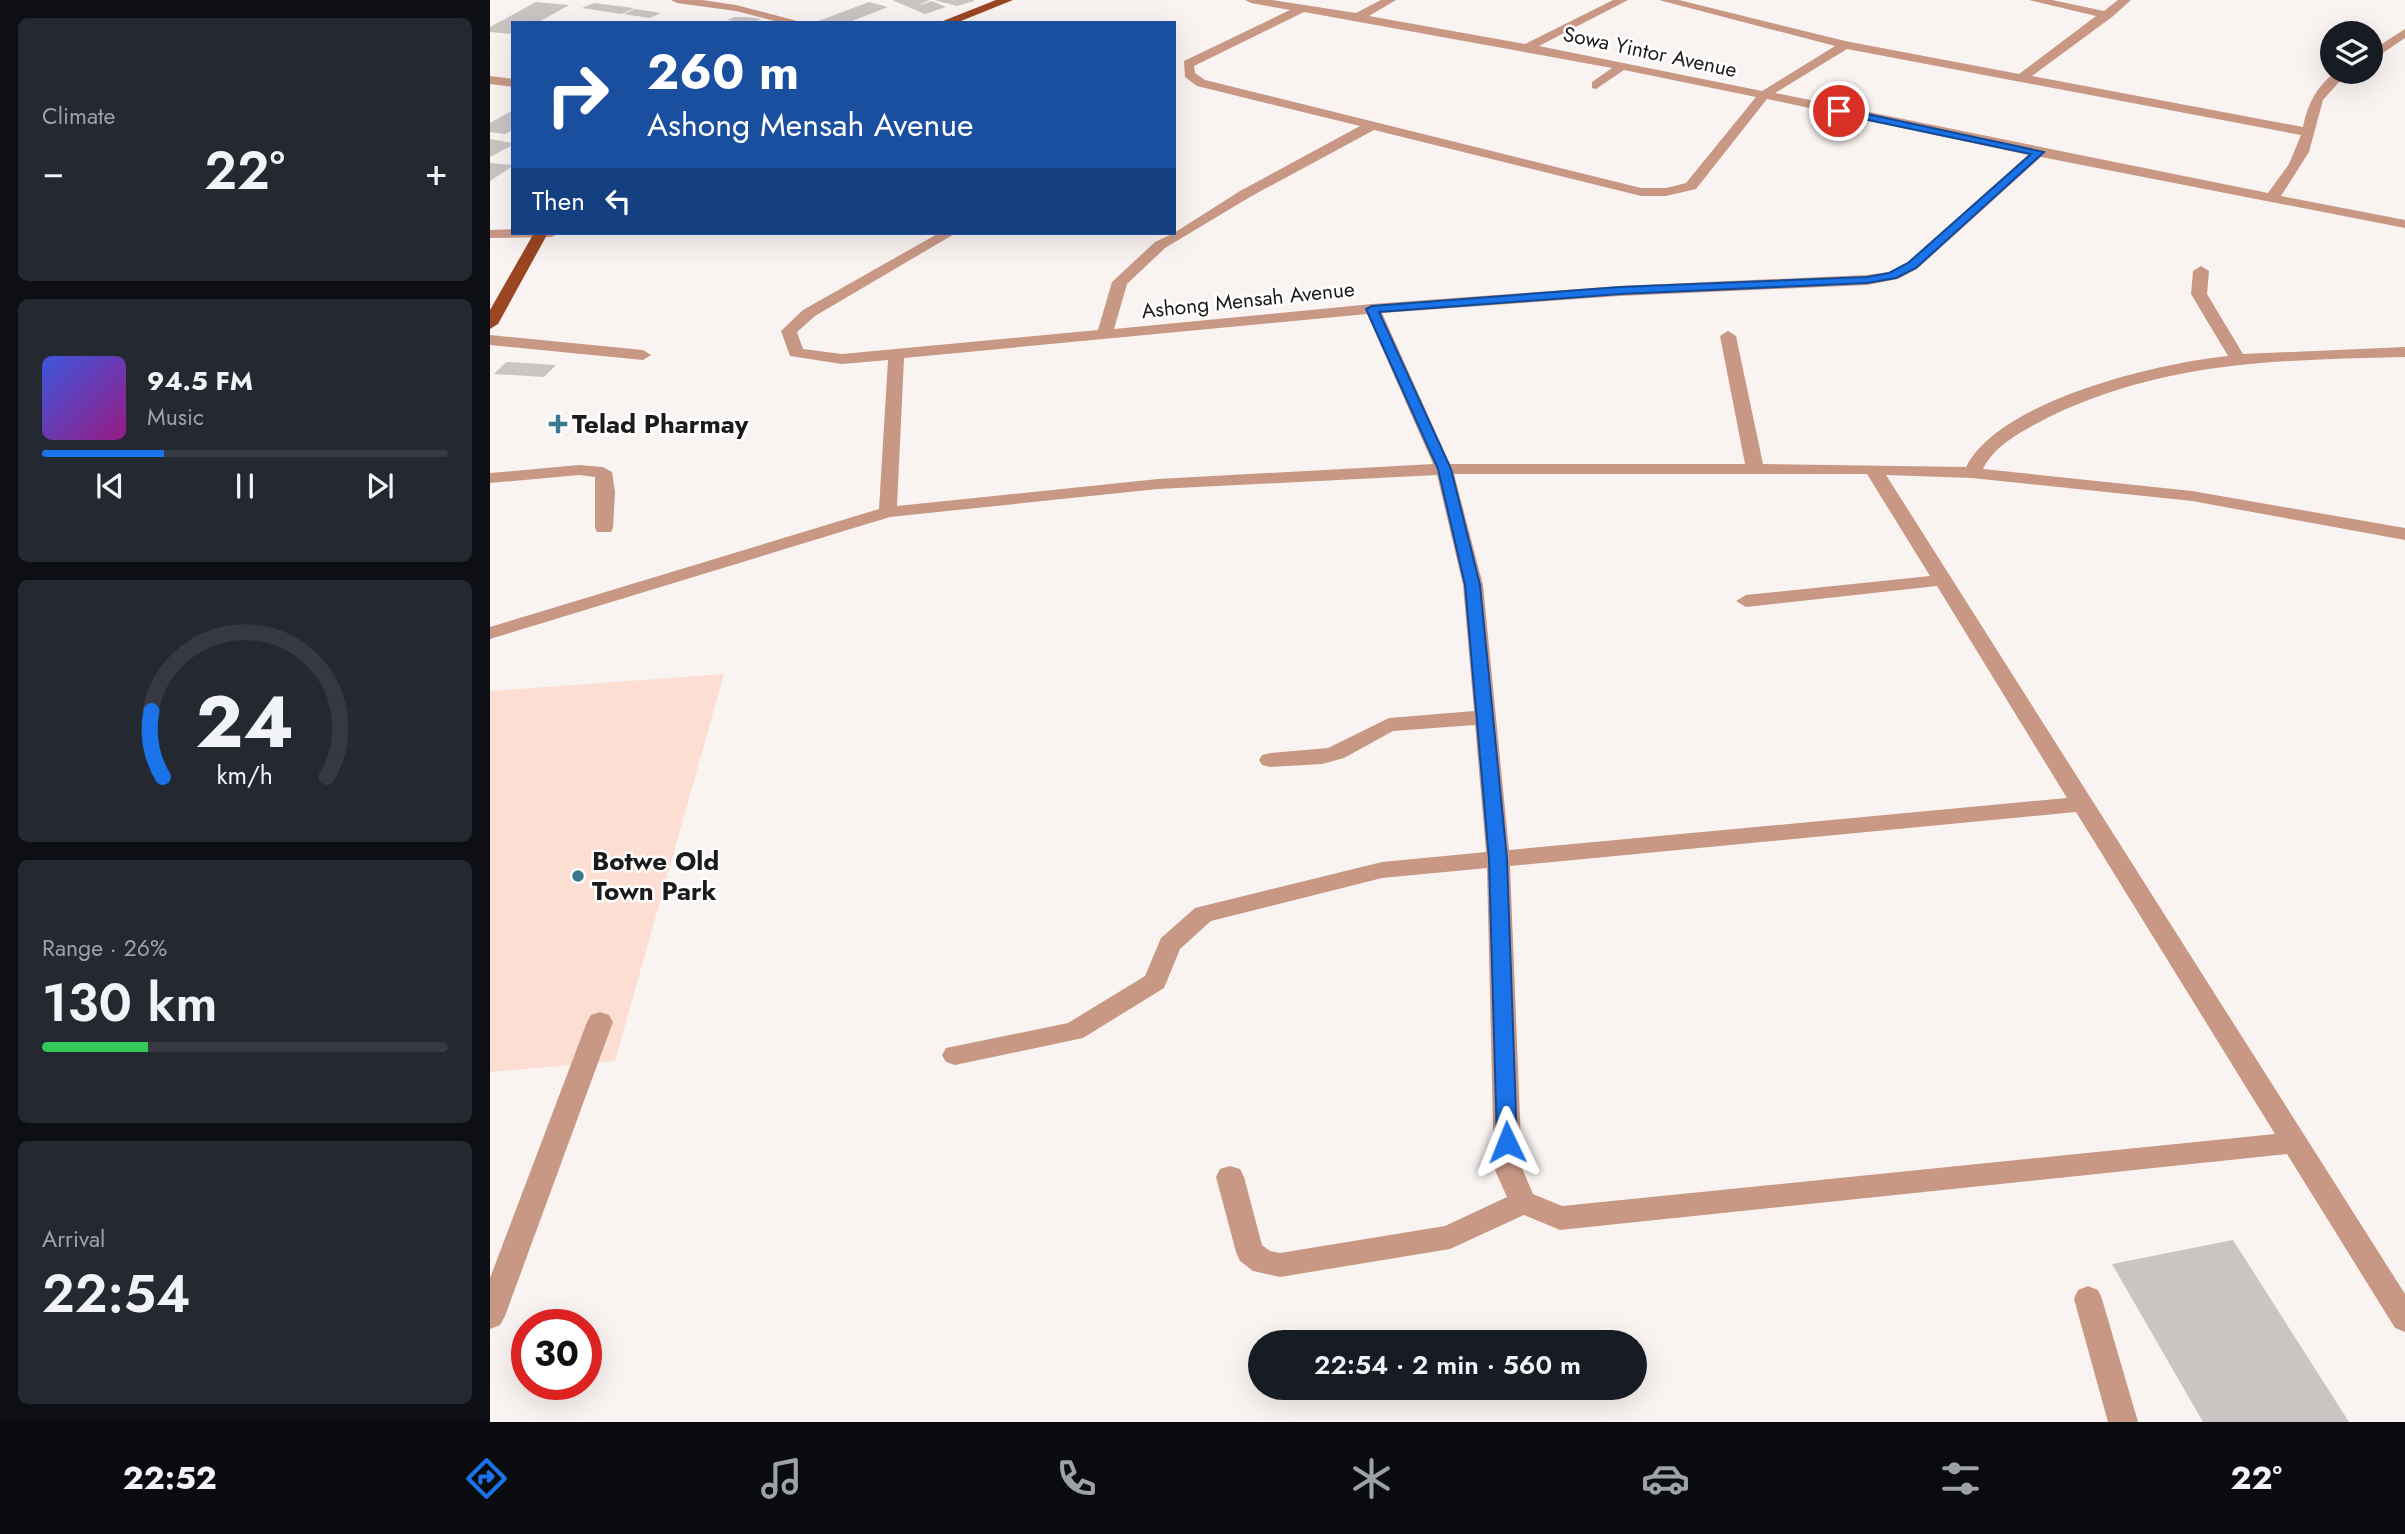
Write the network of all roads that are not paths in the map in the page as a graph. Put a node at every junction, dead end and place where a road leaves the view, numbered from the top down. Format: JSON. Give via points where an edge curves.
{"nodes":[{"id":1,"x":677,"y":0,"type":"edge"},
{"id":2,"x":762,"y":0,"type":"edge"},
{"id":3,"x":1007,"y":0,"type":"edge"},
{"id":4,"x":1251,"y":0,"type":"edge"},
{"id":5,"x":1390,"y":0,"type":"edge"},
{"id":6,"x":1622,"y":0,"type":"edge"},
{"id":7,"x":1665,"y":0,"type":"edge"},
{"id":8,"x":2035,"y":0,"type":"edge"},
{"id":9,"x":2125,"y":0,"type":"edge"},
{"id":10,"x":736,"y":8,"type":"junction"},
{"id":11,"x":1303,"y":8,"type":"junction"},
{"id":12,"x":2108,"y":15,"type":"junction"},
{"id":13,"x":1360,"y":16,"type":"junction"},
{"id":14,"x":791,"y":21,"type":"edge"},
{"id":15,"x":949,"y":21,"type":"edge"},
{"id":16,"x":2405,"y":33,"type":"edge"},
{"id":17,"x":1845,"y":45,"type":"junction"},
{"id":18,"x":1528,"y":47,"type":"junction"},
{"id":19,"x":2383,"y":53,"type":"edge"},
{"id":20,"x":1622,"y":66,"type":"junction"},
{"id":21,"x":2024,"y":76,"type":"junction"},
{"id":22,"x":491,"y":81,"type":"edge"},
{"id":23,"x":511,"y":83,"type":"edge"},
{"id":24,"x":2327,"y":84,"type":"edge"},
{"id":25,"x":1596,"y":85,"type":"dead end"},
{"id":26,"x":1763,"y":95,"type":"junction"},
{"id":27,"x":1370,"y":127,"type":"junction"},
{"id":28,"x":2309,"y":132,"type":"junction"},
{"id":29,"x":2039,"y":152,"type":"junction"},
{"id":30,"x":2272,"y":198,"type":"junction"},
{"id":31,"x":2405,"y":224,"type":"edge"},
{"id":32,"x":490,"y":233,"type":"edge"},
{"id":33,"x":511,"y":233,"type":"edge"},
{"id":34,"x":544,"y":235,"type":"edge"},
{"id":35,"x":946,"y":235,"type":"edge"},
{"id":36,"x":2201,"y":271,"type":"dead end"},
{"id":37,"x":1372,"y":309,"type":"junction"},
{"id":38,"x":492,"y":318,"type":"edge"},
{"id":39,"x":1104,"y":336,"type":"junction"},
{"id":40,"x":1728,"y":336,"type":"dead end"},
{"id":41,"x":490,"y":340,"type":"edge"},
{"id":42,"x":2405,"y":352,"type":"edge"},
{"id":43,"x":896,"y":354,"type":"junction"},
{"id":44,"x":643,"y":355,"type":"dead end"},
{"id":45,"x":2237,"y":358,"type":"junction"},
{"id":46,"x":1755,"y":468,"type":"junction"},
{"id":47,"x":1444,"y":469,"type":"junction"},
{"id":48,"x":1873,"y":469,"type":"junction"},
{"id":49,"x":1972,"y":473,"type":"junction"},
{"id":50,"x":490,"y":478,"type":"edge"},
{"id":51,"x":888,"y":512,"type":"junction"},
{"id":52,"x":604,"y":528,"type":"dead end"},
{"id":53,"x":2405,"y":534,"type":"edge"},
{"id":54,"x":1942,"y":580,"type":"junction"},
{"id":55,"x":1746,"y":601,"type":"dead end"},
{"id":56,"x":490,"y":633,"type":"edge"},
{"id":57,"x":1486,"y":717,"type":"junction"},
{"id":58,"x":1270,"y":760,"type":"dead end"},
{"id":59,"x":2081,"y":804,"type":"junction"},
{"id":60,"x":1498,"y":859,"type":"junction"},
{"id":61,"x":600,"y":1023,"type":"dead end"},
{"id":62,"x":955,"y":1055,"type":"dead end"},
{"id":63,"x":2292,"y":1143,"type":"junction"},
{"id":64,"x":1230,"y":1177,"type":"dead end"},
{"id":65,"x":1524,"y":1202,"type":"junction"},
{"id":66,"x":2088,"y":1298,"type":"dead end"},
{"id":67,"x":490,"y":1316,"type":"edge"},
{"id":68,"x":2405,"y":1319,"type":"edge"},
{"id":69,"x":2123,"y":1422,"type":"edge"}],
"edges":[{"from":1,"to":10,"type":"street"},
{"from":2,"to":10,"type":"street"},
{"from":3,"to":15,"type":"main road"},
{"from":4,"to":11,"type":"street","name":"Sowa Yintor Avenue"},
{"from":5,"to":13,"type":"street"},
{"from":6,"to":18,"type":"street"},
{"from":7,"to":17,"type":"street"},
{"from":8,"to":12,"type":"street"},
{"from":9,"to":12,"type":"street"},
{"from":10,"to":14,"type":"street"},
{"from":11,"to":13,"type":"street","name":"Sowa Yintor Avenue"},
{"from":11,"to":27,"type":"street","via":[[1188,64],[1189,74],[1201,83]]},
{"from":12,"to":21,"type":"street"},
{"from":13,"to":18,"type":"street","name":"Sowa Yintor Avenue"},
{"from":16,"to":19,"type":"street"},
{"from":17,"to":21,"type":"street"},
{"from":17,"to":26,"type":"street"},
{"from":18,"to":20,"type":"street","name":"Sowa Yintor Avenue"},
{"from":20,"to":25,"type":"street"},
{"from":20,"to":26,"type":"street","name":"Sowa Yintor Avenue"},
{"from":21,"to":28,"type":"street"},
{"from":22,"to":23,"type":"street"},
{"from":24,"to":28,"type":"street","via":[[2314,104]]},
{"from":26,"to":27,"type":"street","via":[[1691,186],[1666,192],[1641,192]]},
{"from":26,"to":29,"type":"street","name":"Sowa Yintor Avenue"},
{"from":27,"to":39,"type":"street","via":[[1160,245],[1120,282]]},
{"from":28,"to":30,"type":"street","via":[[2294,167]]},
{"from":29,"to":30,"type":"street","name":"Sowa Yintor Avenue"},
{"from":29,"to":37,"type":"street","name":"Ashong Mensah Avenue","via":[[1912,266],[1892,276]]},
{"from":30,"to":31,"type":"street","name":"Sowa Yintor Avenue"},
{"from":32,"to":33,"type":"street"},
{"from":34,"to":38,"type":"main road"},
{"from":35,"to":43,"type":"street","name":"Ashong Mensah Avenue","via":[[809,313],[789,331],[796,354],[842,359]]},
{"from":36,"to":45,"type":"street","via":[[2199,294]]},
{"from":37,"to":39,"type":"street","name":"Ashong Mensah Avenue"},
{"from":37,"to":47,"type":"street"},
{"from":39,"to":43,"type":"street","name":"Ashong Mensah Avenue"},
{"from":40,"to":46,"type":"street"},
{"from":41,"to":44,"type":"street"},
{"from":42,"to":45,"type":"street"},
{"from":43,"to":51,"type":"street"},
{"from":45,"to":49,"type":"street","via":[[2156,371],[2058,405],[1997,439],[1980,455]]},
{"from":46,"to":47,"type":"street"},
{"from":46,"to":48,"type":"street"},
{"from":47,"to":51,"type":"street","via":[[1158,484]]},
{"from":47,"to":57,"type":"street","via":[[1473,585]]},
{"from":48,"to":49,"type":"street"},
{"from":48,"to":54,"type":"street"},
{"from":49,"to":53,"type":"street","via":[[2192,495]]},
{"from":50,"to":52,"type":"street","via":[[603,471],[608,484]]},
{"from":51,"to":56,"type":"street"},
{"from":54,"to":55,"type":"street"},
{"from":54,"to":59,"type":"street"},
{"from":57,"to":58,"type":"street","via":[[1389,725],[1336,753]]},
{"from":57,"to":60,"type":"street"},
{"from":59,"to":60,"type":"street"},
{"from":59,"to":63,"type":"street"},
{"from":60,"to":62,"type":"street","via":[[1382,870],[1203,914],[1170,944],[1154,982],[1074,1031]]},
{"from":60,"to":65,"type":"street","via":[[1508,1168]]},
{"from":61,"to":67,"type":"street"},
{"from":63,"to":65,"type":"street","via":[[1560,1218]]},
{"from":63,"to":68,"type":"street"},
{"from":64,"to":65,"type":"street","via":[[1250,1252],[1263,1262],[1280,1265],[1425,1244]]},
{"from":66,"to":69,"type":"street"}]}
